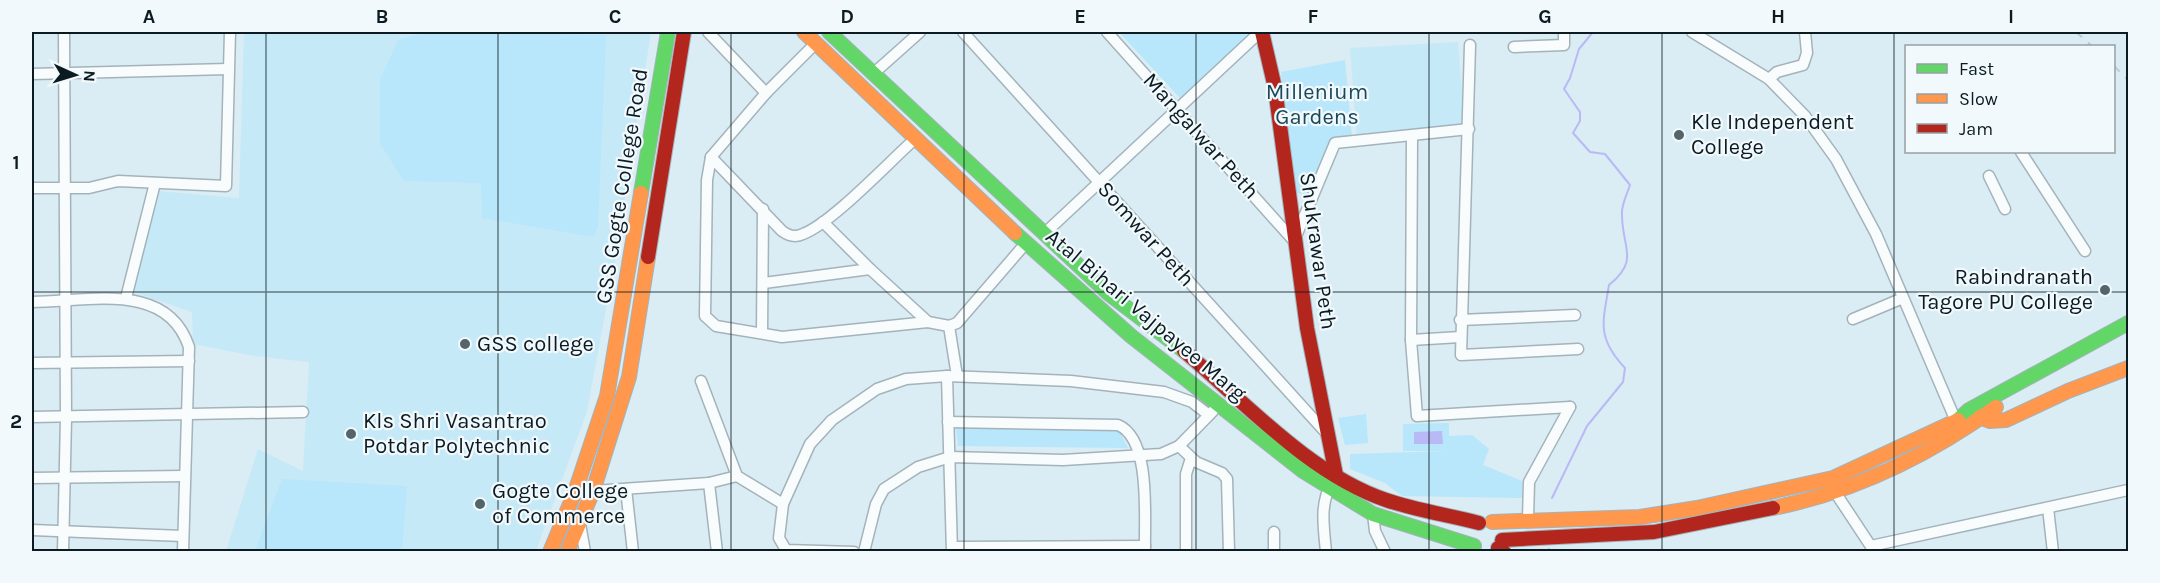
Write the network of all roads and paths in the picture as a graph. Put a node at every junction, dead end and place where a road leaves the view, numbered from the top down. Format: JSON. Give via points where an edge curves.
{"nodes":[{"id":1,"x":64,"y":32,"type":"edge"},
{"id":2,"x":230,"y":32,"type":"edge"},
{"id":3,"x":668,"y":32,"type":"edge"},
{"id":4,"x":684,"y":32,"type":"edge"},
{"id":5,"x":708,"y":32,"type":"edge"},
{"id":6,"x":804,"y":32,"type":"edge"},
{"id":7,"x":829,"y":32,"type":"edge"},
{"id":8,"x":920,"y":32,"type":"edge"},
{"id":9,"x":963,"y":32,"type":"edge"},
{"id":10,"x":1107,"y":32,"type":"edge"},
{"id":11,"x":1261,"y":32,"type":"edge"},
{"id":12,"x":1564,"y":32,"type":"edge"},
{"id":13,"x":1692,"y":32,"type":"edge"},
{"id":14,"x":1806,"y":32,"type":"edge"},
{"id":15,"x":816,"y":43,"type":"junction"},
{"id":16,"x":1470,"y":45,"type":"dead end"},
{"id":17,"x":1514,"y":47,"type":"dead end"},
{"id":18,"x":228,"y":69,"type":"junction"},
{"id":19,"x":63,"y":73,"type":"junction"},
{"id":20,"x":874,"y":73,"type":"junction"},
{"id":21,"x":32,"y":74,"type":"edge"},
{"id":22,"x":1768,"y":80,"type":"junction"},
{"id":23,"x":766,"y":93,"type":"junction"},
{"id":24,"x":1177,"y":109,"type":"junction"},
{"id":25,"x":1468,"y":129,"type":"junction"},
{"id":26,"x":1412,"y":136,"type":"junction"},
{"id":27,"x":916,"y":138,"type":"junction"},
{"id":28,"x":2022,"y":153,"type":"edge"},
{"id":29,"x":711,"y":157,"type":"junction"},
{"id":30,"x":1989,"y":176,"type":"dead end"},
{"id":31,"x":1099,"y":182,"type":"junction"},
{"id":32,"x":155,"y":183,"type":"junction"},
{"id":33,"x":32,"y":188,"type":"edge"},
{"id":34,"x":63,"y":188,"type":"junction"},
{"id":35,"x":763,"y":209,"type":"junction"},
{"id":36,"x":2006,"y":209,"type":"dead end"},
{"id":37,"x":823,"y":222,"type":"junction"},
{"id":38,"x":1045,"y":233,"type":"junction"},
{"id":39,"x":1294,"y":241,"type":"junction"},
{"id":40,"x":1026,"y":243,"type":"junction"},
{"id":41,"x":2085,"y":251,"type":"dead end"},
{"id":42,"x":870,"y":269,"type":"junction"},
{"id":43,"x":764,"y":283,"type":"junction"},
{"id":44,"x":126,"y":298,"type":"junction"},
{"id":45,"x":1904,"y":298,"type":"junction"},
{"id":46,"x":32,"y":302,"type":"edge"},
{"id":47,"x":64,"y":302,"type":"junction"},
{"id":48,"x":1575,"y":315,"type":"dead end"},
{"id":49,"x":1853,"y":319,"type":"dead end"},
{"id":50,"x":1460,"y":320,"type":"junction"},
{"id":51,"x":928,"y":322,"type":"junction"},
{"id":52,"x":2128,"y":323,"type":"edge"},
{"id":53,"x":950,"y":326,"type":"junction"},
{"id":54,"x":762,"y":333,"type":"junction"},
{"id":55,"x":2128,"y":333,"type":"edge"},
{"id":56,"x":1460,"y":337,"type":"junction"},
{"id":57,"x":1411,"y":340,"type":"junction"},
{"id":58,"x":1578,"y":349,"type":"dead end"},
{"id":59,"x":189,"y":361,"type":"junction"},
{"id":60,"x":32,"y":363,"type":"edge"},
{"id":61,"x":65,"y":363,"type":"junction"},
{"id":62,"x":2128,"y":369,"type":"edge"},
{"id":63,"x":952,"y":376,"type":"junction"},
{"id":64,"x":701,"y":381,"type":"dead end"},
{"id":65,"x":1231,"y":391,"type":"junction"},
{"id":66,"x":1220,"y":404,"type":"junction"},
{"id":67,"x":303,"y":412,"type":"dead end"},
{"id":68,"x":1209,"y":415,"type":"junction"},
{"id":69,"x":188,"y":416,"type":"junction"},
{"id":70,"x":32,"y":417,"type":"edge"},
{"id":71,"x":1980,"y":417,"type":"junction"},
{"id":72,"x":66,"y":418,"type":"junction"},
{"id":73,"x":948,"y":422,"type":"junction"},
{"id":74,"x":1958,"y":427,"type":"junction"},
{"id":75,"x":1328,"y":436,"type":"junction"},
{"id":76,"x":1179,"y":446,"type":"junction"},
{"id":77,"x":1142,"y":456,"type":"junction"},
{"id":78,"x":950,"y":457,"type":"junction"},
{"id":79,"x":1191,"y":458,"type":"junction"},
{"id":80,"x":184,"y":476,"type":"junction"},
{"id":81,"x":64,"y":477,"type":"junction"},
{"id":82,"x":737,"y":477,"type":"junction"},
{"id":83,"x":32,"y":478,"type":"edge"},
{"id":84,"x":1333,"y":481,"type":"junction"},
{"id":85,"x":709,"y":483,"type":"junction"},
{"id":86,"x":626,"y":489,"type":"junction"},
{"id":87,"x":2128,"y":490,"type":"edge"},
{"id":88,"x":593,"y":491,"type":"junction"},
{"id":89,"x":1835,"y":492,"type":"junction"},
{"id":90,"x":783,"y":504,"type":"junction"},
{"id":91,"x":2048,"y":507,"type":"junction"},
{"id":92,"x":1373,"y":514,"type":"junction"},
{"id":93,"x":1528,"y":519,"type":"junction"},
{"id":94,"x":580,"y":520,"type":"junction"},
{"id":95,"x":1486,"y":522,"type":"junction"},
{"id":96,"x":32,"y":530,"type":"edge"},
{"id":97,"x":64,"y":531,"type":"junction"},
{"id":98,"x":1274,"y":532,"type":"dead end"},
{"id":99,"x":183,"y":536,"type":"junction"},
{"id":100,"x":953,"y":549,"type":"edge"},
{"id":101,"x":1145,"y":549,"type":"edge"},
{"id":102,"x":1477,"y":549,"type":"edge"},
{"id":103,"x":1498,"y":549,"type":"edge"},
{"id":104,"x":1873,"y":549,"type":"edge"},
{"id":105,"x":63,"y":552,"type":"edge"},
{"id":106,"x":183,"y":552,"type":"edge"},
{"id":107,"x":550,"y":552,"type":"edge"},
{"id":108,"x":567,"y":552,"type":"edge"},
{"id":109,"x":585,"y":552,"type":"edge"},
{"id":110,"x":633,"y":552,"type":"edge"},
{"id":111,"x":717,"y":552,"type":"edge"},
{"id":112,"x":854,"y":552,"type":"edge"},
{"id":113,"x":864,"y":552,"type":"edge"},
{"id":114,"x":1186,"y":552,"type":"edge"},
{"id":115,"x":1229,"y":552,"type":"edge"},
{"id":116,"x":1274,"y":552,"type":"edge"},
{"id":117,"x":1326,"y":552,"type":"edge"},
{"id":118,"x":1385,"y":552,"type":"edge"},
{"id":119,"x":2053,"y":552,"type":"edge"}],
"edges":[{"from":1,"to":19,"type":"street"},
{"from":2,"to":18,"type":"street"},
{"from":3,"to":107,"type":"main road","name":"GSS Gogte College Road","via":[[607,396]]},
{"from":4,"to":88,"type":"main road","via":[[628,377]]},
{"from":5,"to":23,"type":"street"},
{"from":6,"to":15,"type":"main road","name":"Atal Bihari Vajpayee Marg"},
{"from":7,"to":20,"type":"main road","name":"Atal Bihari Vajpayee Marg"},
{"from":8,"to":20,"type":"street"},
{"from":9,"to":31,"type":"street","name":"Somwar Peth"},
{"from":10,"to":24,"type":"street","name":"Mangalwar Peth"},
{"from":11,"to":24,"type":"street"},
{"from":11,"to":39,"type":"main road","name":"Shukrawar Peth","via":[[1275,88]]},
{"from":12,"to":17,"type":"street","via":[[1564,45]]},
{"from":13,"to":22,"type":"street"},
{"from":14,"to":22,"type":"street","via":[[1803,65],[1777,72]]},
{"from":15,"to":23,"type":"street"},
{"from":15,"to":27,"type":"main road","name":"Atal Bihari Vajpayee Marg"},
{"from":16,"to":25,"type":"street"},
{"from":18,"to":19,"type":"street"},
{"from":18,"to":32,"type":"street","via":[[226,186]]},
{"from":19,"to":21,"type":"street"},
{"from":19,"to":34,"type":"street"},
{"from":20,"to":38,"type":"main road","name":"Atal Bihari Vajpayee Marg"},
{"from":22,"to":45,"type":"street","via":[[1805,116],[1836,159]]},
{"from":23,"to":29,"type":"street"},
{"from":24,"to":31,"type":"street"},
{"from":24,"to":39,"type":"street","name":"Mangalwar Peth"},
{"from":25,"to":26,"type":"street"},
{"from":25,"to":50,"type":"street"},
{"from":26,"to":39,"type":"street","via":[[1335,143]]},
{"from":26,"to":57,"type":"street"},
{"from":27,"to":37,"type":"street"},
{"from":27,"to":40,"type":"main road","name":"Atal Bihari Vajpayee Marg"},
{"from":28,"to":41,"type":"street"},
{"from":29,"to":35,"type":"street"},
{"from":29,"to":54,"type":"street","via":[[707,180],[705,316],[716,326]]},
{"from":30,"to":36,"type":"street"},
{"from":31,"to":38,"type":"street"},
{"from":31,"to":75,"type":"street","name":"Somwar Peth"},
{"from":32,"to":34,"type":"street","via":[[118,181],[89,188]]},
{"from":32,"to":44,"type":"street"},
{"from":33,"to":34,"type":"street"},
{"from":34,"to":47,"type":"street"},
{"from":35,"to":37,"type":"street","via":[[788,236],[805,234]]},
{"from":35,"to":43,"type":"street"},
{"from":37,"to":42,"type":"street"},
{"from":38,"to":65,"type":"main road","name":"Atal Bihari Vajpayee Marg","via":[[1109,294]]},
{"from":39,"to":75,"type":"main road","name":"Shukrawar Peth","via":[[1306,328]]},
{"from":40,"to":53,"type":"street","via":[[957,323]]},
{"from":40,"to":66,"type":"main road","name":"Atal Bihari Vajpayee Marg","via":[[1131,336]]},
{"from":42,"to":43,"type":"street"},
{"from":42,"to":51,"type":"street"},
{"from":43,"to":54,"type":"street"},
{"from":44,"to":47,"type":"street"},
{"from":44,"to":59,"type":"street","via":[[172,316],[183,329]]},
{"from":45,"to":49,"type":"street"},
{"from":45,"to":74,"type":"street"},
{"from":46,"to":47,"type":"street"},
{"from":47,"to":61,"type":"street"},
{"from":48,"to":50,"type":"street"},
{"from":50,"to":56,"type":"street"},
{"from":51,"to":53,"type":"street"},
{"from":51,"to":54,"type":"street","via":[[801,337]]},
{"from":52,"to":74,"type":"main road","via":[[1969,410]]},
{"from":53,"to":63,"type":"street"},
{"from":55,"to":71,"type":"main road","via":[[2038,379]]},
{"from":56,"to":57,"type":"street"},
{"from":56,"to":58,"type":"street","via":[[1461,355]]},
{"from":57,"to":93,"type":"street","via":[[1417,416],[1570,407],[1529,482]]},
{"from":59,"to":61,"type":"street"},
{"from":59,"to":69,"type":"street"},
{"from":60,"to":61,"type":"street"},
{"from":61,"to":72,"type":"street"},
{"from":62,"to":71,"type":"main road","via":[[2006,420],[1990,422]]},
{"from":63,"to":68,"type":"street","via":[[1071,381],[1164,392],[1192,402]]},
{"from":63,"to":73,"type":"street"},
{"from":63,"to":90,"type":"street","via":[[906,379],[877,389],[832,420],[810,444]]},
{"from":64,"to":82,"type":"street"},
{"from":65,"to":66,"type":"street"},
{"from":65,"to":84,"type":"main road","name":"Atal Bihari Vajpayee Marg"},
{"from":66,"to":68,"type":"street"},
{"from":66,"to":84,"type":"main road","name":"Atal Bihari Vajpayee Marg","via":[[1303,471]]},
{"from":67,"to":69,"type":"street"},
{"from":68,"to":76,"type":"street"},
{"from":69,"to":72,"type":"street"},
{"from":69,"to":80,"type":"street"},
{"from":70,"to":72,"type":"street"},
{"from":71,"to":74,"type":"main road"},
{"from":72,"to":81,"type":"street"},
{"from":73,"to":77,"type":"street","via":[[1118,425],[1129,432]]},
{"from":73,"to":78,"type":"street"},
{"from":74,"to":89,"type":"main road","via":[[1880,475]]},
{"from":74,"to":93,"type":"main road","name":"Atal Bihari Vajpayee Marg","via":[[1833,478],[1697,508],[1640,517]]},
{"from":75,"to":84,"type":"main road","name":"Shukrawar Peth"},
{"from":76,"to":77,"type":"street","via":[[1161,454]]},
{"from":76,"to":79,"type":"street"},
{"from":77,"to":78,"type":"street","via":[[1063,460]]},
{"from":77,"to":101,"type":"street"},
{"from":78,"to":100,"type":"street"},
{"from":78,"to":113,"type":"street","via":[[906,473],[884,489],[876,504]]},
{"from":79,"to":114,"type":"street","via":[[1186,474]]},
{"from":79,"to":115,"type":"street","via":[[1227,479]]},
{"from":80,"to":81,"type":"street"},
{"from":80,"to":99,"type":"street"},
{"from":81,"to":83,"type":"street"},
{"from":81,"to":97,"type":"street"},
{"from":82,"to":85,"type":"street"},
{"from":82,"to":90,"type":"street"},
{"from":84,"to":92,"type":"main road","name":"Atal Bihari Vajpayee Marg"},
{"from":84,"to":95,"type":"main road","name":"Atal Bihari Vajpayee Marg","via":[[1385,500]]},
{"from":84,"to":117,"type":"street","via":[[1323,513]]},
{"from":85,"to":86,"type":"street"},
{"from":85,"to":111,"type":"street"},
{"from":86,"to":88,"type":"street"},
{"from":86,"to":110,"type":"street"},
{"from":87,"to":91,"type":"street"},
{"from":88,"to":94,"type":"main road"},
{"from":89,"to":103,"type":"main road","via":[[1816,500],[1654,532],[1551,536]]},
{"from":89,"to":104,"type":"street"},
{"from":90,"to":112,"type":"street","via":[[779,538],[786,550]]},
{"from":91,"to":104,"type":"street"},
{"from":91,"to":119,"type":"street"},
{"from":92,"to":102,"type":"main road","name":"Atal Bihari Vajpayee Marg"},
{"from":92,"to":118,"type":"street","via":[[1375,531]]},
{"from":93,"to":95,"type":"main road","name":"Atal Bihari Vajpayee Marg"},
{"from":94,"to":108,"type":"main road"},
{"from":94,"to":109,"type":"street"},
{"from":95,"to":102,"type":"main road","via":[[1471,533]]},
{"from":95,"to":103,"type":"main road","via":[[1502,531]]},
{"from":96,"to":97,"type":"street"},
{"from":97,"to":99,"type":"street"},
{"from":97,"to":105,"type":"street"},
{"from":98,"to":116,"type":"street"},
{"from":99,"to":106,"type":"street"},
{"from":100,"to":101,"type":"street"}]}
